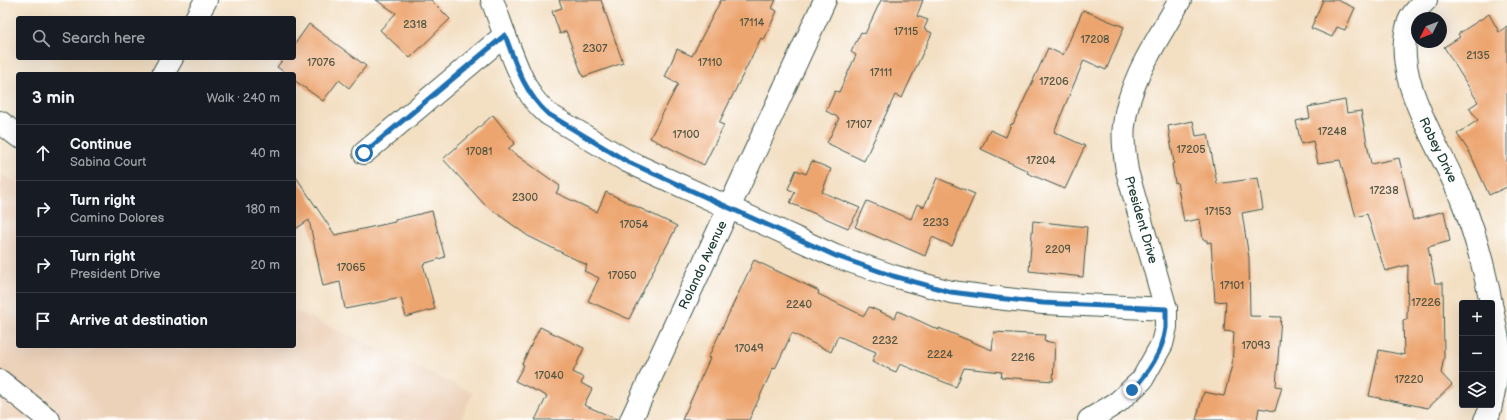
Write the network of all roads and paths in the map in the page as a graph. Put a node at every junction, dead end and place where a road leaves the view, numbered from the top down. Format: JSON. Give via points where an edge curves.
{"nodes":[{"id":1,"x":206,"y":0,"type":"edge"},
{"id":2,"x":492,"y":0,"type":"edge"},
{"id":3,"x":825,"y":0,"type":"edge"},
{"id":4,"x":1180,"y":0,"type":"edge"},
{"id":5,"x":1426,"y":0,"type":"edge"},
{"id":6,"x":197,"y":16,"type":"edge"},
{"id":7,"x":505,"y":35,"type":"junction"},
{"id":8,"x":171,"y":60,"type":"edge"},
{"id":9,"x":164,"y":72,"type":"edge"},
{"id":10,"x":0,"y":122,"type":"edge"},
{"id":11,"x":16,"y":134,"type":"edge"},
{"id":12,"x":364,"y":153,"type":"dead end"},
{"id":13,"x":730,"y":207,"type":"junction"},
{"id":14,"x":1490,"y":300,"type":"edge"},
{"id":15,"x":1166,"y":309,"type":"junction"},
{"id":16,"x":1495,"y":324,"type":"edge"},
{"id":17,"x":0,"y":381,"type":"edge"},
{"id":18,"x":1495,"y":386,"type":"edge"},
{"id":19,"x":1490,"y":408,"type":"edge"},
{"id":20,"x":49,"y":420,"type":"edge"},
{"id":21,"x":630,"y":420,"type":"edge"},
{"id":22,"x":1089,"y":420,"type":"edge"},
{"id":23,"x":1485,"y":420,"type":"edge"}],
"edges":[{"from":1,"to":6,"type":"street"},
{"from":2,"to":7,"type":"street"},
{"from":3,"to":13,"type":"street","name":"Rolando Avenue"},
{"from":4,"to":15,"type":"street","name":"President Drive","via":[[1136,80],[1124,126],[1127,171]]},
{"from":5,"to":14,"type":"street","name":"Robey Drive","via":[[1410,20],[1405,38],[1408,73],[1419,109],[1462,198],[1482,261]]},
{"from":7,"to":12,"type":"street"},
{"from":7,"to":13,"type":"street","via":[[528,91],[537,105],[548,114],[626,161]]},
{"from":8,"to":9,"type":"street"},
{"from":10,"to":11,"type":"street"},
{"from":13,"to":15,"type":"street","via":[[836,256],[893,276],[951,292],[1043,303]]},
{"from":13,"to":21,"type":"street","name":"Rolando Avenue"},
{"from":15,"to":22,"type":"street","name":"President Drive","via":[[1166,327],[1162,344],[1142,380],[1118,402]]},
{"from":16,"to":18,"type":"street","via":[[1499,345]]},
{"from":17,"to":20,"type":"street"},
{"from":19,"to":23,"type":"street"}]}
